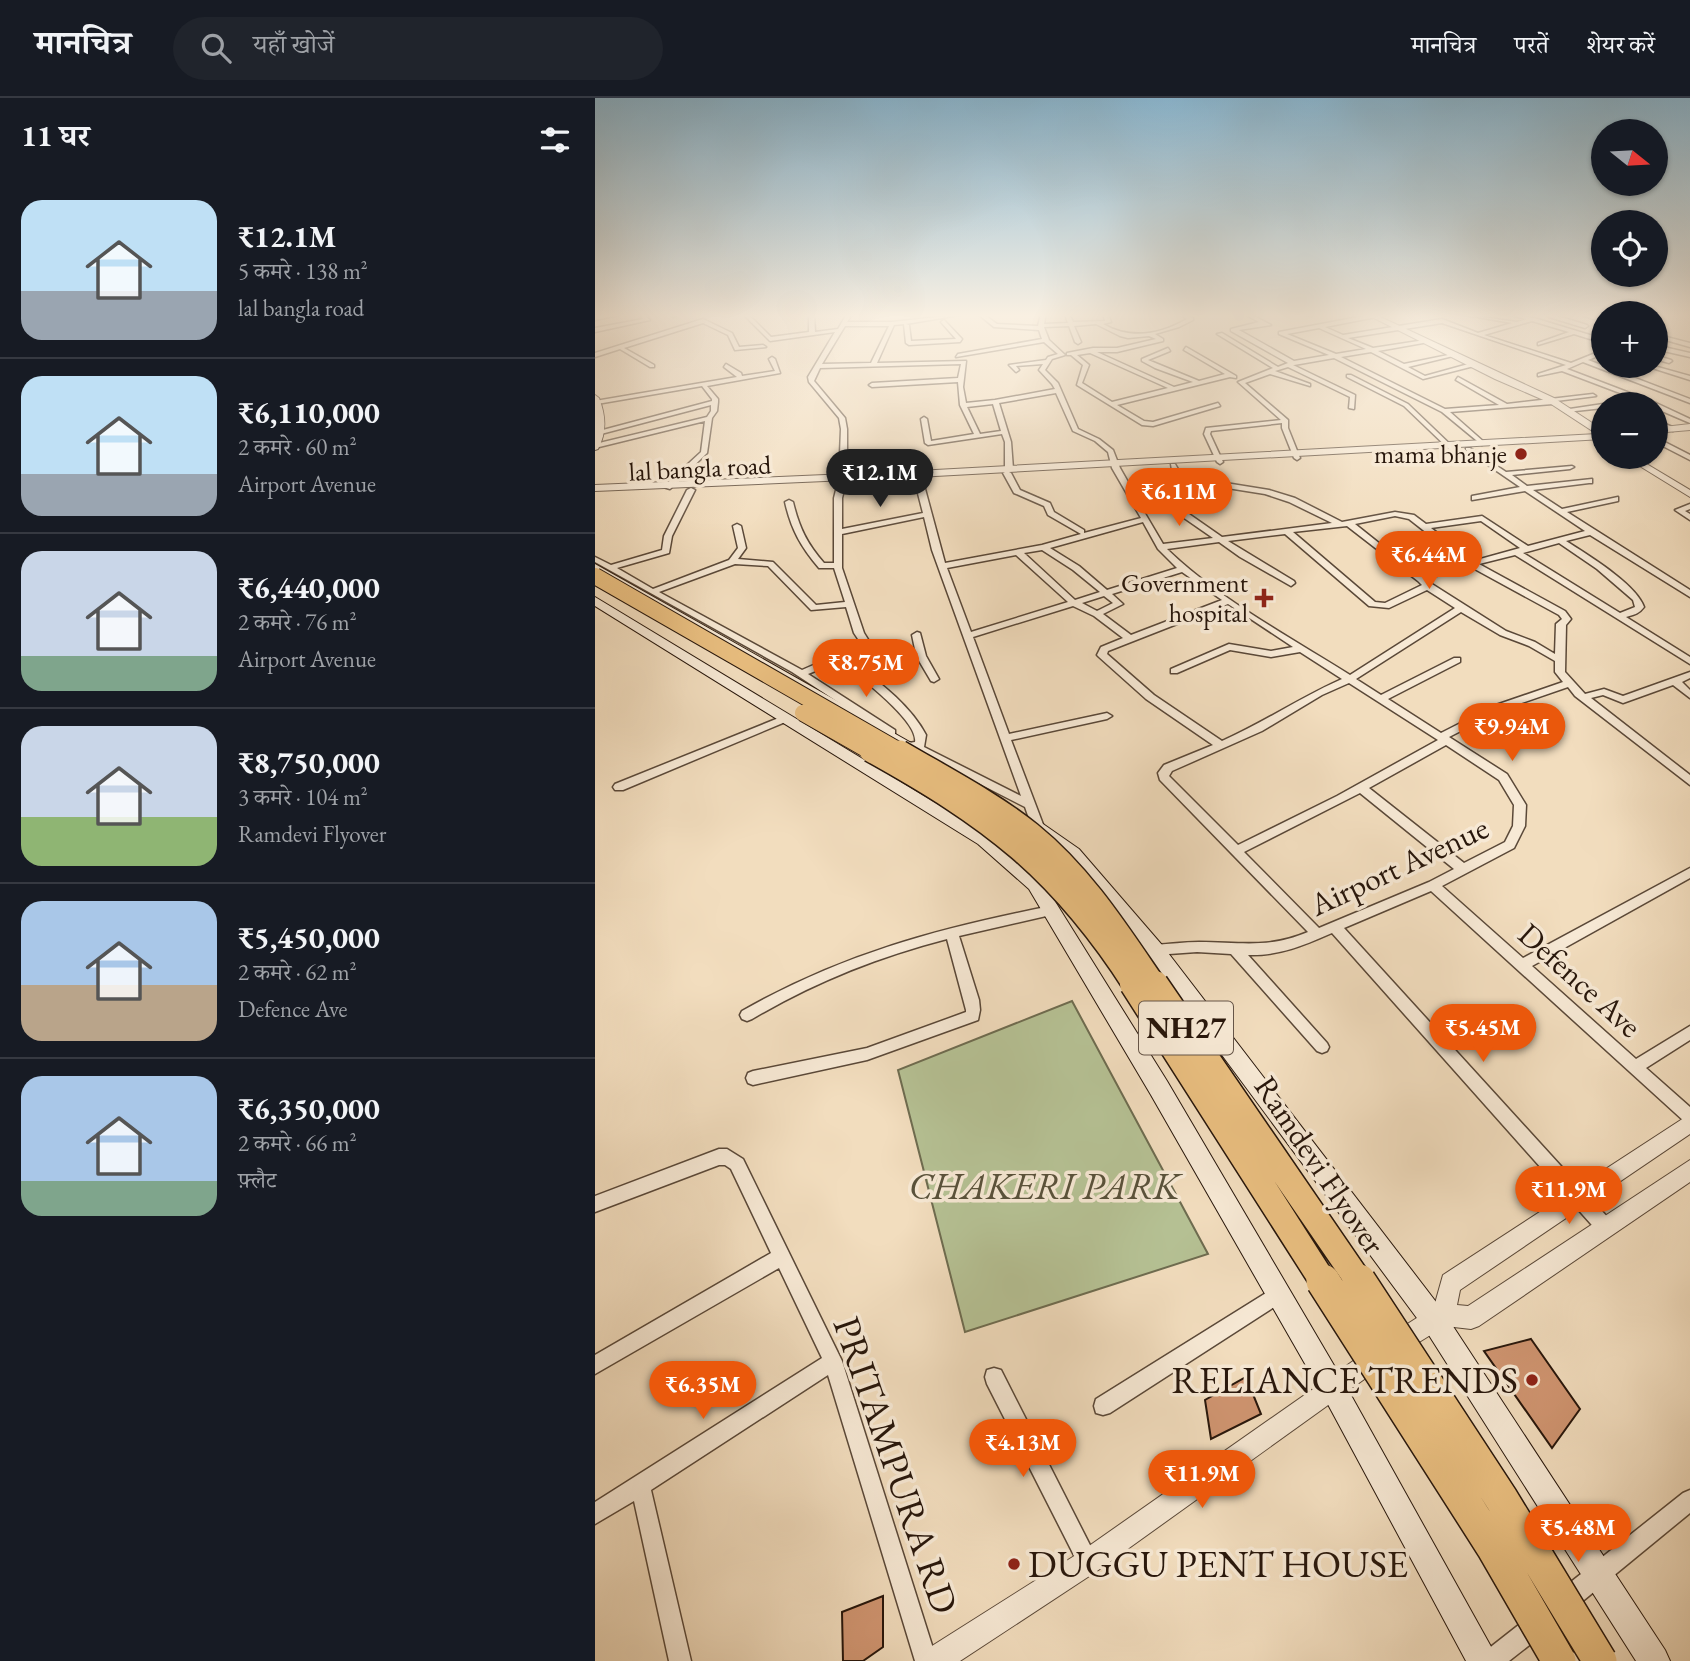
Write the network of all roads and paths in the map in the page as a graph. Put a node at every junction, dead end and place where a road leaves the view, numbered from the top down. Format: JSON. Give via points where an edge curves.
{"nodes":[{"id":1,"x":685,"y":387,"type":"edge"},
{"id":2,"x":705,"y":387,"type":"edge"},
{"id":3,"x":816,"y":387,"type":"edge"},
{"id":4,"x":962,"y":387,"type":"edge"},
{"id":5,"x":1055,"y":387,"type":"edge"},
{"id":6,"x":1084,"y":387,"type":"edge"},
{"id":7,"x":1176,"y":387,"type":"edge"},
{"id":8,"x":1247,"y":387,"type":"edge"},
{"id":9,"x":1336,"y":387,"type":"edge"},
{"id":10,"x":1348,"y":387,"type":"edge"},
{"id":11,"x":1372,"y":387,"type":"edge"},
{"id":12,"x":1397,"y":387,"type":"edge"},
{"id":13,"x":1472,"y":387,"type":"edge"},
{"id":14,"x":1521,"y":387,"type":"edge"},
{"id":15,"x":1653,"y":387,"type":"edge"},
{"id":16,"x":1172,"y":388,"type":"joint"},
{"id":17,"x":1340,"y":389,"type":"junction"},
{"id":18,"x":1056,"y":391,"type":"junction"},
{"id":19,"x":647,"y":393,"type":"junction"},
{"id":20,"x":1591,"y":396,"type":"edge"},
{"id":21,"x":596,"y":400,"type":"edge"},
{"id":22,"x":655,"y":400,"type":"dead end"},
{"id":23,"x":715,"y":401,"type":"junction"},
{"id":24,"x":1552,"y":401,"type":"junction"},
{"id":25,"x":1690,"y":401,"type":"edge"},
{"id":26,"x":995,"y":402,"type":"junction"},
{"id":27,"x":1112,"y":404,"type":"junction"},
{"id":28,"x":963,"y":405,"type":"junction"},
{"id":29,"x":1218,"y":405,"type":"dead end"},
{"id":30,"x":1506,"y":406,"type":"junction"},
{"id":31,"x":662,"y":407,"type":"dead end"},
{"id":32,"x":1591,"y":407,"type":"edge"},
{"id":33,"x":1352,"y":408,"type":"dead end"},
{"id":34,"x":1566,"y":410,"type":"junction"},
{"id":35,"x":1444,"y":411,"type":"junction"},
{"id":36,"x":1668,"y":411,"type":"edge"},
{"id":37,"x":670,"y":414,"type":"junction"},
{"id":38,"x":709,"y":418,"type":"junction"},
{"id":39,"x":924,"y":419,"type":"dead end"},
{"id":40,"x":1286,"y":421,"type":"junction"},
{"id":41,"x":1690,"y":421,"type":"edge"},
{"id":42,"x":1668,"y":427,"type":"edge"},
{"id":43,"x":1690,"y":427,"type":"edge"},
{"id":44,"x":1591,"y":429,"type":"edge"},
{"id":45,"x":1673,"y":429,"type":"junction"},
{"id":46,"x":1668,"y":430,"type":"edge"},
{"id":47,"x":601,"y":432,"type":"junction"},
{"id":48,"x":1005,"y":432,"type":"junction"},
{"id":49,"x":1690,"y":434,"type":"edge"},
{"id":50,"x":978,"y":436,"type":"junction"},
{"id":51,"x":1668,"y":437,"type":"edge"},
{"id":52,"x":1591,"y":438,"type":"edge"},
{"id":53,"x":1591,"y":439,"type":"edge"},
{"id":54,"x":1482,"y":443,"type":"junction"},
{"id":55,"x":1668,"y":445,"type":"edge"},
{"id":56,"x":595,"y":446,"type":"edge"},
{"id":57,"x":1451,"y":448,"type":"junction"},
{"id":58,"x":1468,"y":449,"type":"junction"},
{"id":59,"x":1296,"y":456,"type":"junction"},
{"id":60,"x":1690,"y":458,"type":"edge"},
{"id":61,"x":1219,"y":460,"type":"junction"},
{"id":62,"x":1172,"y":463,"type":"junction"},
{"id":63,"x":1116,"y":465,"type":"junction"},
{"id":64,"x":1570,"y":467,"type":"dead end"},
{"id":65,"x":1649,"y":469,"type":"edge"},
{"id":66,"x":1660,"y":469,"type":"edge"},
{"id":67,"x":1008,"y":471,"type":"junction"},
{"id":68,"x":1506,"y":474,"type":"junction"},
{"id":69,"x":917,"y":476,"type":"junction"},
{"id":70,"x":842,"y":480,"type":"junction"},
{"id":71,"x":1589,"y":481,"type":"dead end"},
{"id":72,"x":667,"y":487,"type":"junction"},
{"id":73,"x":595,"y":488,"type":"edge"},
{"id":74,"x":1527,"y":488,"type":"junction"},
{"id":75,"x":1690,"y":488,"type":"edge"},
{"id":76,"x":691,"y":490,"type":"junction"},
{"id":77,"x":595,"y":494,"type":"edge"},
{"id":78,"x":1690,"y":494,"type":"edge"},
{"id":79,"x":1475,"y":498,"type":"dead end"},
{"id":80,"x":1615,"y":499,"type":"dead end"},
{"id":81,"x":789,"y":502,"type":"dead end"},
{"id":82,"x":1690,"y":506,"type":"edge"},
{"id":83,"x":1139,"y":507,"type":"junction"},
{"id":84,"x":1562,"y":512,"type":"junction"},
{"id":85,"x":927,"y":514,"type":"junction"},
{"id":86,"x":1690,"y":518,"type":"edge"},
{"id":87,"x":1146,"y":519,"type":"junction"},
{"id":88,"x":1345,"y":524,"type":"junction"},
{"id":89,"x":737,"y":526,"type":"dead end"},
{"id":90,"x":1424,"y":527,"type":"junction"},
{"id":91,"x":839,"y":532,"type":"junction"},
{"id":92,"x":1288,"y":532,"type":"junction"},
{"id":93,"x":1591,"y":532,"type":"junction"},
{"id":94,"x":1081,"y":533,"type":"dead end"},
{"id":95,"x":1221,"y":540,"type":"junction"},
{"id":96,"x":1561,"y":541,"type":"junction"},
{"id":97,"x":1043,"y":547,"type":"junction"},
{"id":98,"x":1161,"y":547,"type":"junction"},
{"id":99,"x":1528,"y":550,"type":"junction"},
{"id":100,"x":1018,"y":552,"type":"junction"},
{"id":101,"x":1516,"y":552,"type":"junction"},
{"id":102,"x":595,"y":559,"type":"edge"},
{"id":103,"x":733,"y":561,"type":"junction"},
{"id":104,"x":1472,"y":564,"type":"junction"},
{"id":105,"x":837,"y":565,"type":"junction"},
{"id":106,"x":942,"y":566,"type":"junction"},
{"id":107,"x":1183,"y":569,"type":"junction"},
{"id":108,"x":598,"y":575,"type":"edge"},
{"id":109,"x":1423,"y":582,"type":"junction"},
{"id":110,"x":1291,"y":583,"type":"dead end"},
{"id":111,"x":652,"y":593,"type":"junction"},
{"id":112,"x":1107,"y":593,"type":"junction"},
{"id":113,"x":1690,"y":594,"type":"edge"},
{"id":114,"x":595,"y":601,"type":"edge"},
{"id":115,"x":1228,"y":601,"type":"junction"},
{"id":116,"x":1074,"y":603,"type":"junction"},
{"id":117,"x":849,"y":604,"type":"junction"},
{"id":118,"x":1461,"y":608,"type":"junction"},
{"id":119,"x":1097,"y":614,"type":"junction"},
{"id":120,"x":1619,"y":616,"type":"junction"},
{"id":121,"x":917,"y":635,"type":"dead end"},
{"id":122,"x":967,"y":636,"type":"junction"},
{"id":123,"x":1130,"y":639,"type":"junction"},
{"id":124,"x":867,"y":646,"type":"junction"},
{"id":125,"x":828,"y":648,"type":"dead end"},
{"id":126,"x":1301,"y":649,"type":"junction"},
{"id":127,"x":921,"y":656,"type":"junction"},
{"id":128,"x":842,"y":657,"type":"junction"},
{"id":129,"x":1457,"y":660,"type":"dead end"},
{"id":130,"x":1560,"y":660,"type":"junction"},
{"id":131,"x":1690,"y":661,"type":"edge"},
{"id":132,"x":1174,"y":671,"type":"dead end"},
{"id":133,"x":801,"y":674,"type":"junction"},
{"id":134,"x":1690,"y":675,"type":"edge"},
{"id":135,"x":934,"y":679,"type":"dead end"},
{"id":136,"x":1350,"y":679,"type":"junction"},
{"id":137,"x":1675,"y":681,"type":"junction"},
{"id":138,"x":1570,"y":683,"type":"junction"},
{"id":139,"x":1690,"y":695,"type":"edge"},
{"id":140,"x":1583,"y":697,"type":"junction"},
{"id":141,"x":1381,"y":699,"type":"junction"},
{"id":142,"x":1107,"y":716,"type":"dead end"},
{"id":143,"x":786,"y":718,"type":"junction"},
{"id":144,"x":1006,"y":738,"type":"junction"},
{"id":145,"x":1444,"y":738,"type":"junction"},
{"id":146,"x":1222,"y":746,"type":"junction"},
{"id":147,"x":918,"y":748,"type":"junction"},
{"id":148,"x":1690,"y":781,"type":"edge"},
{"id":149,"x":619,"y":787,"type":"dead end"},
{"id":150,"x":1361,"y":788,"type":"junction"},
{"id":151,"x":1030,"y":805,"type":"junction"},
{"id":152,"x":1038,"y":827,"type":"junction"},
{"id":153,"x":1236,"y":851,"type":"junction"},
{"id":154,"x":1463,"y":869,"type":"junction"},
{"id":155,"x":1690,"y":872,"type":"edge"},
{"id":156,"x":1433,"y":885,"type":"junction"},
{"id":157,"x":1051,"y":911,"type":"junction"},
{"id":158,"x":1334,"y":926,"type":"junction"},
{"id":159,"x":951,"y":932,"type":"junction"},
{"id":160,"x":1317,"y":934,"type":"junction"},
{"id":161,"x":1235,"y":949,"type":"junction"},
{"id":162,"x":1156,"y":950,"type":"junction"},
{"id":163,"x":1522,"y":965,"type":"junction"},
{"id":164,"x":747,"y":1015,"type":"dead end"},
{"id":165,"x":1690,"y":1032,"type":"edge"},
{"id":166,"x":1322,"y":1047,"type":"dead end"},
{"id":167,"x":1635,"y":1067,"type":"junction"},
{"id":168,"x":753,"y":1078,"type":"dead end"},
{"id":169,"x":1690,"y":1117,"type":"edge"},
{"id":170,"x":1690,"y":1123,"type":"edge"},
{"id":171,"x":1690,"y":1170,"type":"edge"},
{"id":172,"x":1578,"y":1197,"type":"junction"},
{"id":173,"x":595,"y":1204,"type":"edge"},
{"id":174,"x":1605,"y":1227,"type":"junction"},
{"id":175,"x":782,"y":1256,"type":"junction"},
{"id":176,"x":1279,"y":1294,"type":"junction"},
{"id":177,"x":1438,"y":1317,"type":"junction"},
{"id":178,"x":833,"y":1361,"type":"junction"},
{"id":179,"x":595,"y":1365,"type":"edge"},
{"id":180,"x":994,"y":1377,"type":"dead end"},
{"id":181,"x":1333,"y":1388,"type":"junction"},
{"id":182,"x":1103,"y":1406,"type":"dead end"},
{"id":183,"x":640,"y":1485,"type":"junction"},
{"id":184,"x":1690,"y":1500,"type":"edge"},
{"id":185,"x":595,"y":1514,"type":"edge"},
{"id":186,"x":1088,"y":1562,"type":"junction"},
{"id":187,"x":1599,"y":1574,"type":"junction"},
{"id":188,"x":680,"y":1661,"type":"edge"},
{"id":189,"x":926,"y":1661,"type":"edge"},
{"id":190,"x":934,"y":1661,"type":"edge"},
{"id":191,"x":1483,"y":1661,"type":"edge"},
{"id":192,"x":1491,"y":1661,"type":"edge"},
{"id":193,"x":1559,"y":1661,"type":"edge"},
{"id":194,"x":1600,"y":1661,"type":"edge"},
{"id":195,"x":1654,"y":1661,"type":"edge"}],
"edges":[{"from":1,"to":19,"type":"street"},
{"from":2,"to":23,"type":"street"},
{"from":3,"to":70,"type":"street","via":[[842,418]]},
{"from":4,"to":28,"type":"street"},
{"from":5,"to":18,"type":"street","name":"Airport Avenue"},
{"from":6,"to":27,"type":"street"},
{"from":7,"to":16,"type":"street"},
{"from":8,"to":40,"type":"street"},
{"from":9,"to":17,"type":"street"},
{"from":10,"to":17,"type":"street"},
{"from":11,"to":57,"type":"street","via":[[1406,405]]},
{"from":12,"to":35,"type":"street"},
{"from":13,"to":30,"type":"street"},
{"from":14,"to":24,"type":"street"},
{"from":15,"to":25,"type":"street"},
{"from":16,"to":27,"type":"street"},
{"from":17,"to":33,"type":"street","via":[[1354,398]]},
{"from":18,"to":26,"type":"street"},
{"from":18,"to":63,"type":"street","name":"Airport Avenue","via":[[1075,430],[1106,446]]},
{"from":19,"to":21,"type":"street"},
{"from":19,"to":22,"type":"street"},
{"from":20,"to":24,"type":"street"},
{"from":21,"to":47,"type":"main road"},
{"from":23,"to":37,"type":"street"},
{"from":23,"to":38,"type":"street"},
{"from":24,"to":30,"type":"street"},
{"from":24,"to":34,"type":"street"},
{"from":26,"to":28,"type":"street"},
{"from":26,"to":48,"type":"street"},
{"from":27,"to":29,"type":"street","via":[[1147,424]]},
{"from":28,"to":50,"type":"street"},
{"from":30,"to":35,"type":"street"},
{"from":31,"to":37,"type":"street"},
{"from":32,"to":34,"type":"street"},
{"from":34,"to":44,"type":"street"},
{"from":35,"to":54,"type":"street"},
{"from":36,"to":41,"type":"street"},
{"from":37,"to":47,"type":"street"},
{"from":38,"to":56,"type":"street"},
{"from":38,"to":72,"type":"street","via":[[704,453]]},
{"from":39,"to":50,"type":"street","via":[[929,443]]},
{"from":40,"to":59,"type":"street"},
{"from":40,"to":61,"type":"street","via":[[1208,429]]},
{"from":42,"to":45,"type":"street"},
{"from":43,"to":45,"type":"street"},
{"from":45,"to":46,"type":"street"},
{"from":47,"to":56,"type":"main road"},
{"from":48,"to":50,"type":"street"},
{"from":48,"to":67,"type":"street"},
{"from":49,"to":51,"type":"street"},
{"from":52,"to":54,"type":"street"},
{"from":53,"to":58,"type":"street","name":"lal bangla road"},
{"from":54,"to":57,"type":"street"},
{"from":55,"to":60,"type":"street"},
{"from":57,"to":58,"type":"street","name":"lal bangla road"},
{"from":57,"to":59,"type":"street","name":"lal bangla road"},
{"from":58,"to":68,"type":"street"},
{"from":59,"to":61,"type":"street","name":"lal bangla road"},
{"from":61,"to":62,"type":"street","name":"lal bangla road"},
{"from":62,"to":63,"type":"street","name":"lal bangla road"},
{"from":62,"to":88,"type":"street","via":[[1180,478],[1266,492]]},
{"from":63,"to":67,"type":"street","name":"lal bangla road"},
{"from":63,"to":83,"type":"street","name":"Airport Avenue"},
{"from":64,"to":68,"type":"street"},
{"from":65,"to":78,"type":"street"},
{"from":66,"to":75,"type":"street"},
{"from":67,"to":69,"type":"street","name":"lal bangla road"},
{"from":67,"to":94,"type":"street","via":[[1017,491],[1047,505],[1051,513]]},
{"from":68,"to":74,"type":"street"},
{"from":69,"to":70,"type":"street","name":"lal bangla road"},
{"from":69,"to":85,"type":"street"},
{"from":70,"to":72,"type":"street","name":"lal bangla road"},
{"from":70,"to":76,"type":"street","name":"lal bangla road"},
{"from":70,"to":91,"type":"street"},
{"from":71,"to":74,"type":"street"},
{"from":72,"to":73,"type":"street","name":"lal bangla road"},
{"from":74,"to":79,"type":"street"},
{"from":74,"to":84,"type":"street"},
{"from":76,"to":77,"type":"street","name":"lal bangla road"},
{"from":76,"to":108,"type":"street","via":[[668,536],[666,551]]},
{"from":80,"to":84,"type":"street"},
{"from":81,"to":105,"type":"street","via":[[796,534],[806,548],[823,566]]},
{"from":82,"to":86,"type":"street","via":[[1679,510]]},
{"from":83,"to":87,"type":"street","name":"Airport Avenue"},
{"from":83,"to":95,"type":"street","via":[[1175,509]]},
{"from":84,"to":93,"type":"street"},
{"from":85,"to":91,"type":"street"},
{"from":85,"to":106,"type":"street"},
{"from":87,"to":97,"type":"street"},
{"from":87,"to":98,"type":"street","name":"Airport Avenue"},
{"from":88,"to":90,"type":"street","via":[[1402,514]]},
{"from":88,"to":92,"type":"street"},
{"from":88,"to":109,"type":"street"},
{"from":89,"to":103,"type":"street","via":[[742,548]]},
{"from":90,"to":99,"type":"street","via":[[1482,518]]},
{"from":90,"to":104,"type":"street"},
{"from":91,"to":105,"type":"street"},
{"from":92,"to":95,"type":"street"},
{"from":92,"to":109,"type":"street","via":[[1373,604],[1386,606]]},
{"from":93,"to":96,"type":"street"},
{"from":93,"to":113,"type":"street"},
{"from":95,"to":98,"type":"street"},
{"from":95,"to":110,"type":"street"},
{"from":96,"to":99,"type":"street"},
{"from":96,"to":120,"type":"street","via":[[1637,599],[1640,607],[1636,611]]},
{"from":97,"to":100,"type":"street"},
{"from":97,"to":112,"type":"street"},
{"from":98,"to":107,"type":"street","name":"Airport Avenue"},
{"from":99,"to":101,"type":"street"},
{"from":100,"to":106,"type":"street"},
{"from":100,"to":116,"type":"street"},
{"from":101,"to":104,"type":"street"},
{"from":101,"to":120,"type":"street"},
{"from":102,"to":108,"type":"street"},
{"from":103,"to":111,"type":"street"},
{"from":103,"to":117,"type":"street","via":[[770,564],[814,608]]},
{"from":104,"to":109,"type":"street"},
{"from":104,"to":130,"type":"street","via":[[1566,617],[1560,624]]},
{"from":105,"to":117,"type":"street"},
{"from":106,"to":122,"type":"street"},
{"from":107,"to":112,"type":"street"},
{"from":107,"to":115,"type":"street","name":"Airport Avenue"},
{"from":108,"to":111,"type":"street"},
{"from":108,"to":152,"type":"main road","via":[[740,648]]},
{"from":108,"to":193,"type":"highway","name":"Ramdevi Flyover","number":"NH27","bridge":true,"via":[[829,729],[965,807],[1020,848],[1079,907],[1486,1535]]},
{"from":108,"to":194,"type":"highway","name":"Ramdevi Flyover","number":"NH27","bridge":true,"via":[[975,795],[1032,834],[1094,897],[1421,1374]]},
{"from":109,"to":118,"type":"street"},
{"from":111,"to":133,"type":"street"},
{"from":112,"to":116,"type":"street"},
{"from":112,"to":119,"type":"street","via":[[1119,605]]},
{"from":114,"to":143,"type":"main road"},
{"from":115,"to":123,"type":"street"},
{"from":115,"to":126,"type":"street","name":"Airport Avenue"},
{"from":116,"to":119,"type":"street"},
{"from":116,"to":122,"type":"street"},
{"from":117,"to":124,"type":"street"},
{"from":118,"to":130,"type":"street"},
{"from":118,"to":136,"type":"street"},
{"from":119,"to":123,"type":"street"},
{"from":120,"to":131,"type":"street"},
{"from":121,"to":127,"type":"street"},
{"from":122,"to":144,"type":"street"},
{"from":123,"to":146,"type":"street","via":[[1104,649],[1103,658]]},
{"from":124,"to":127,"type":"street","via":[[879,665]]},
{"from":124,"to":128,"type":"street"},
{"from":125,"to":128,"type":"street"},
{"from":126,"to":132,"type":"street","via":[[1271,654],[1229,647]]},
{"from":126,"to":136,"type":"street","name":"Airport Avenue"},
{"from":127,"to":135,"type":"street"},
{"from":128,"to":133,"type":"street"},
{"from":128,"to":147,"type":"street","via":[[919,731]]},
{"from":129,"to":141,"type":"street"},
{"from":130,"to":138,"type":"street","via":[[1560,672]]},
{"from":133,"to":147,"type":"street"},
{"from":134,"to":137,"type":"street"},
{"from":136,"to":141,"type":"street","name":"Airport Avenue"},
{"from":136,"to":146,"type":"street"},
{"from":137,"to":139,"type":"street"},
{"from":137,"to":140,"type":"street","via":[[1623,700],[1604,692]]},
{"from":138,"to":140,"type":"street"},
{"from":138,"to":145,"type":"street","via":[[1500,706]]},
{"from":140,"to":148,"type":"street"},
{"from":141,"to":145,"type":"street","name":"Airport Avenue"},
{"from":142,"to":144,"type":"street"},
{"from":143,"to":149,"type":"street"},
{"from":143,"to":157,"type":"main road","via":[[984,840],[1035,884]]},
{"from":144,"to":151,"type":"street"},
{"from":145,"to":150,"type":"street"},
{"from":145,"to":154,"type":"street","name":"Airport Avenue","via":[[1503,776],[1520,804],[1519,825],[1510,845]]},
{"from":146,"to":153,"type":"street","via":[[1163,773]]},
{"from":147,"to":151,"type":"street"},
{"from":150,"to":153,"type":"street"},
{"from":150,"to":154,"type":"street"},
{"from":151,"to":152,"type":"street"},
{"from":152,"to":162,"type":"main road","via":[[1073,853]]},
{"from":153,"to":160,"type":"street"},
{"from":154,"to":156,"type":"street","name":"Airport Avenue"},
{"from":155,"to":163,"type":"street"},
{"from":156,"to":158,"type":"street","name":"Airport Avenue"},
{"from":156,"to":163,"type":"street","name":"Defence Ave"},
{"from":157,"to":159,"type":"street"},
{"from":157,"to":176,"type":"main road"},
{"from":158,"to":160,"type":"street","name":"Airport Avenue"},
{"from":158,"to":172,"type":"street"},
{"from":159,"to":164,"type":"street","via":[[876,954],[785,991]]},
{"from":159,"to":168,"type":"street","via":[[973,1016],[867,1054]]},
{"from":160,"to":161,"type":"street","name":"Airport Avenue","via":[[1291,945]]},
{"from":161,"to":162,"type":"street","name":"Airport Avenue"},
{"from":161,"to":166,"type":"street"},
{"from":162,"to":177,"type":"main road"},
{"from":163,"to":167,"type":"street","name":"Defence Ave"},
{"from":165,"to":167,"type":"street"},
{"from":167,"to":169,"type":"street","name":"Defence Ave"},
{"from":170,"to":172,"type":"street"},
{"from":171,"to":174,"type":"street"},
{"from":172,"to":174,"type":"street"},
{"from":172,"to":177,"type":"street","via":[[1451,1283]]},
{"from":173,"to":175,"type":"street","name":"PRITAMPURA RD","via":[[727,1157],[737,1164]]},
{"from":174,"to":177,"type":"street","via":[[1471,1318]]},
{"from":175,"to":178,"type":"street","name":"PRITAMPURA RD"},
{"from":175,"to":179,"type":"street"},
{"from":176,"to":181,"type":"main road"},
{"from":176,"to":182,"type":"street"},
{"from":177,"to":181,"type":"street"},
{"from":177,"to":187,"type":"main road"},
{"from":178,"to":183,"type":"street"},
{"from":178,"to":189,"type":"street","name":"PRITAMPURA RD"},
{"from":180,"to":186,"type":"street"},
{"from":181,"to":186,"type":"street"},
{"from":181,"to":191,"type":"main road"},
{"from":183,"to":185,"type":"street"},
{"from":183,"to":188,"type":"street"},
{"from":184,"to":187,"type":"street"},
{"from":186,"to":190,"type":"street"},
{"from":187,"to":192,"type":"street"},
{"from":187,"to":195,"type":"main road"}]}
